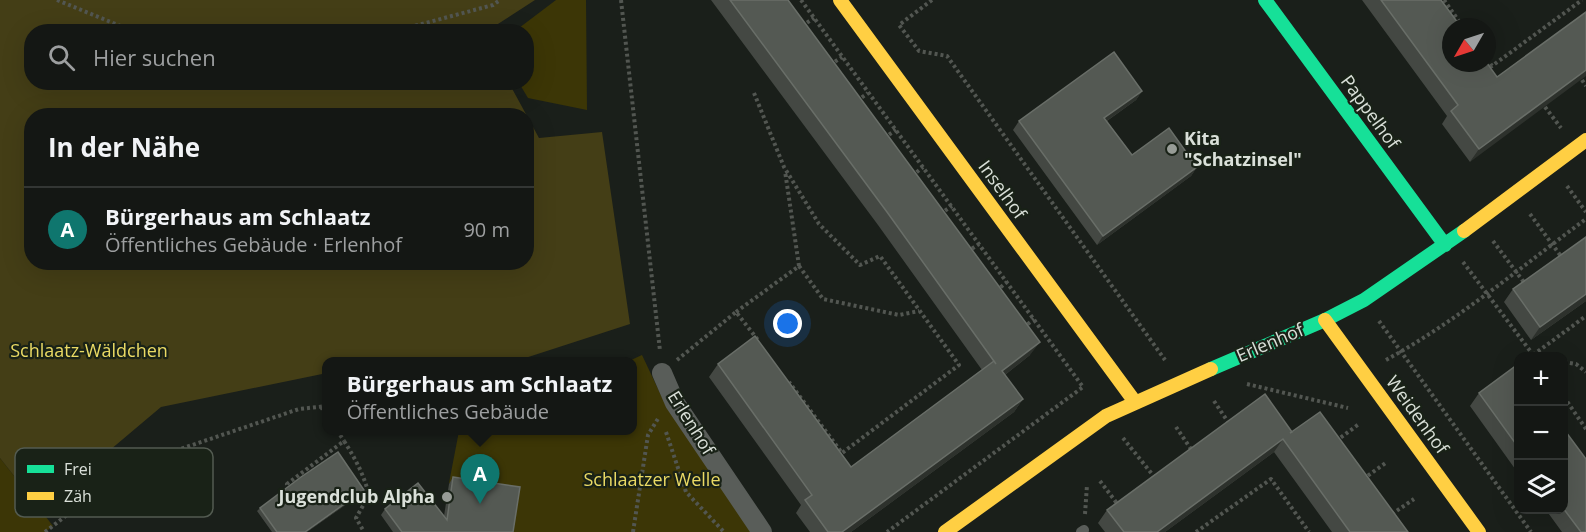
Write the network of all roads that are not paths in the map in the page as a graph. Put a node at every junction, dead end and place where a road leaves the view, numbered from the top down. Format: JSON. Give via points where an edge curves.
{"nodes":[{"id":1,"x":840,"y":0,"type":"edge"},
{"id":2,"x":1265,"y":0,"type":"edge"},
{"id":3,"x":1586,"y":140,"type":"edge"},
{"id":4,"x":1447,"y":244,"type":"junction"},
{"id":5,"x":1325,"y":320,"type":"junction"},
{"id":6,"x":662,"y":373,"type":"road end"},
{"id":7,"x":1135,"y":402,"type":"junction"},
{"id":8,"x":762,"y":532,"type":"edge"},
{"id":9,"x":945,"y":532,"type":"edge"},
{"id":10,"x":1479,"y":532,"type":"edge"}],
"edges":[{"from":1,"to":7,"type":"street","name":"Inselhof"},
{"from":2,"to":4,"type":"street","name":"Pappelhof"},
{"from":3,"to":4,"type":"street","name":"Erlenhof"},
{"from":4,"to":5,"type":"street","name":"Erlenhof","via":[[1364,300]]},
{"from":5,"to":7,"type":"street","name":"Erlenhof"},
{"from":5,"to":10,"type":"street","name":"Weidenhof"},
{"from":6,"to":8,"type":"street","name":"Erlenhof","via":[[675,403]]},
{"from":7,"to":9,"type":"street","name":"Erlenhof","via":[[1106,416]]}]}
